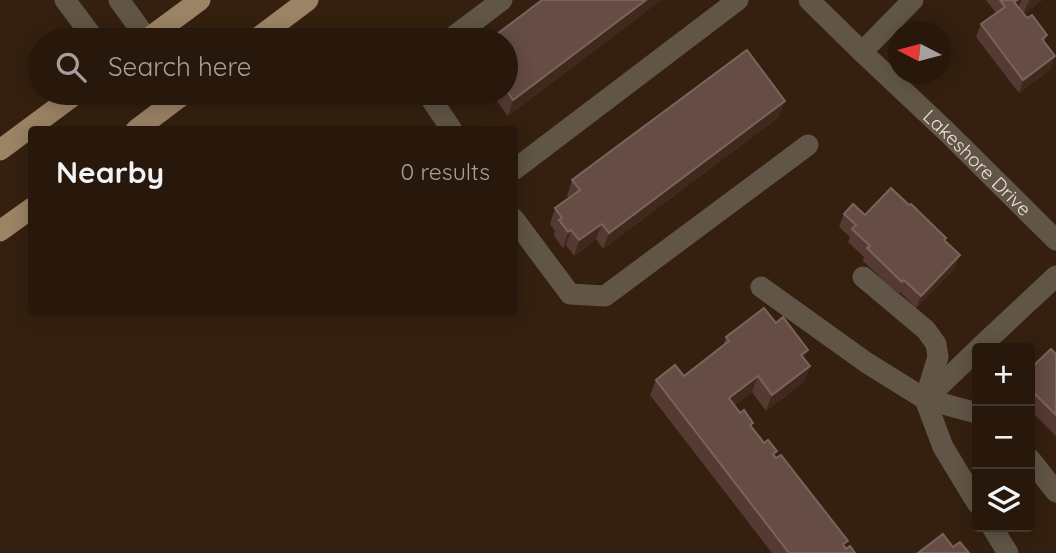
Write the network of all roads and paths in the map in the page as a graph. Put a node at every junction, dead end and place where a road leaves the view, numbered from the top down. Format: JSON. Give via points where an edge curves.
{"nodes":[{"id":1,"x":65,"y":0,"type":"edge"},
{"id":2,"x":119,"y":0,"type":"edge"},
{"id":3,"x":200,"y":0,"type":"edge"},
{"id":4,"x":308,"y":0,"type":"edge"},
{"id":5,"x":502,"y":0,"type":"edge"},
{"id":6,"x":738,"y":0,"type":"edge"},
{"id":7,"x":809,"y":0,"type":"edge"},
{"id":8,"x":912,"y":0,"type":"edge"},
{"id":9,"x":86,"y":28,"type":"edge"},
{"id":10,"x":139,"y":28,"type":"edge"},
{"id":11,"x":163,"y":28,"type":"edge"},
{"id":12,"x":271,"y":28,"type":"edge"},
{"id":13,"x":465,"y":28,"type":"edge"},
{"id":14,"x":862,"y":52,"type":"junction"},
{"id":15,"x":61,"y":105,"type":"edge"},
{"id":16,"x":160,"y":105,"type":"edge"},
{"id":17,"x":435,"y":105,"type":"edge"},
{"id":18,"x":32,"y":126,"type":"edge"},
{"id":19,"x":140,"y":126,"type":"edge"},
{"id":20,"x":449,"y":126,"type":"edge"},
{"id":21,"x":28,"y":129,"type":"edge"},
{"id":22,"x":808,"y":145,"type":"dead end"},
{"id":23,"x":0,"y":150,"type":"edge"},
{"id":24,"x":518,"y":167,"type":"edge"},
{"id":25,"x":28,"y":211,"type":"edge"},
{"id":26,"x":518,"y":224,"type":"edge"},
{"id":27,"x":0,"y":231,"type":"edge"},
{"id":28,"x":1054,"y":235,"type":"edge"},
{"id":29,"x":1056,"y":276,"type":"edge"},
{"id":30,"x":863,"y":277,"type":"dead end"},
{"id":31,"x":761,"y":287,"type":"dead end"},
{"id":32,"x":984,"y":343,"type":"edge"},
{"id":33,"x":972,"y":355,"type":"edge"},
{"id":34,"x":925,"y":399,"type":"junction"},
{"id":35,"x":972,"y":412,"type":"edge"},
{"id":36,"x":1035,"y":465,"type":"edge"},
{"id":37,"x":1056,"y":492,"type":"edge"},
{"id":38,"x":972,"y":495,"type":"edge"},
{"id":39,"x":995,"y":532,"type":"edge"},
{"id":40,"x":1008,"y":553,"type":"edge"}],
"edges":[{"from":1,"to":9,"type":"street"},
{"from":2,"to":10,"type":"street"},
{"from":3,"to":11,"type":"main road"},
{"from":4,"to":12,"type":"main road"},
{"from":5,"to":13,"type":"street"},
{"from":6,"to":24,"type":"street"},
{"from":7,"to":14,"type":"street","name":"Lakeshore Drive"},
{"from":8,"to":14,"type":"street"},
{"from":14,"to":28,"type":"street","name":"Lakeshore Drive"},
{"from":15,"to":18,"type":"main road"},
{"from":16,"to":19,"type":"main road"},
{"from":17,"to":20,"type":"street"},
{"from":21,"to":23,"type":"main road"},
{"from":22,"to":26,"type":"street","via":[[605,296],[570,294]]},
{"from":25,"to":27,"type":"main road"},
{"from":29,"to":32,"type":"street"},
{"from":30,"to":34,"type":"street","via":[[926,330],[936,344],[938,357]]},
{"from":31,"to":34,"type":"street"},
{"from":33,"to":34,"type":"street"},
{"from":34,"to":35,"type":"street"},
{"from":34,"to":38,"type":"street","via":[[943,447]]},
{"from":36,"to":37,"type":"street"},
{"from":39,"to":40,"type":"street"}]}
